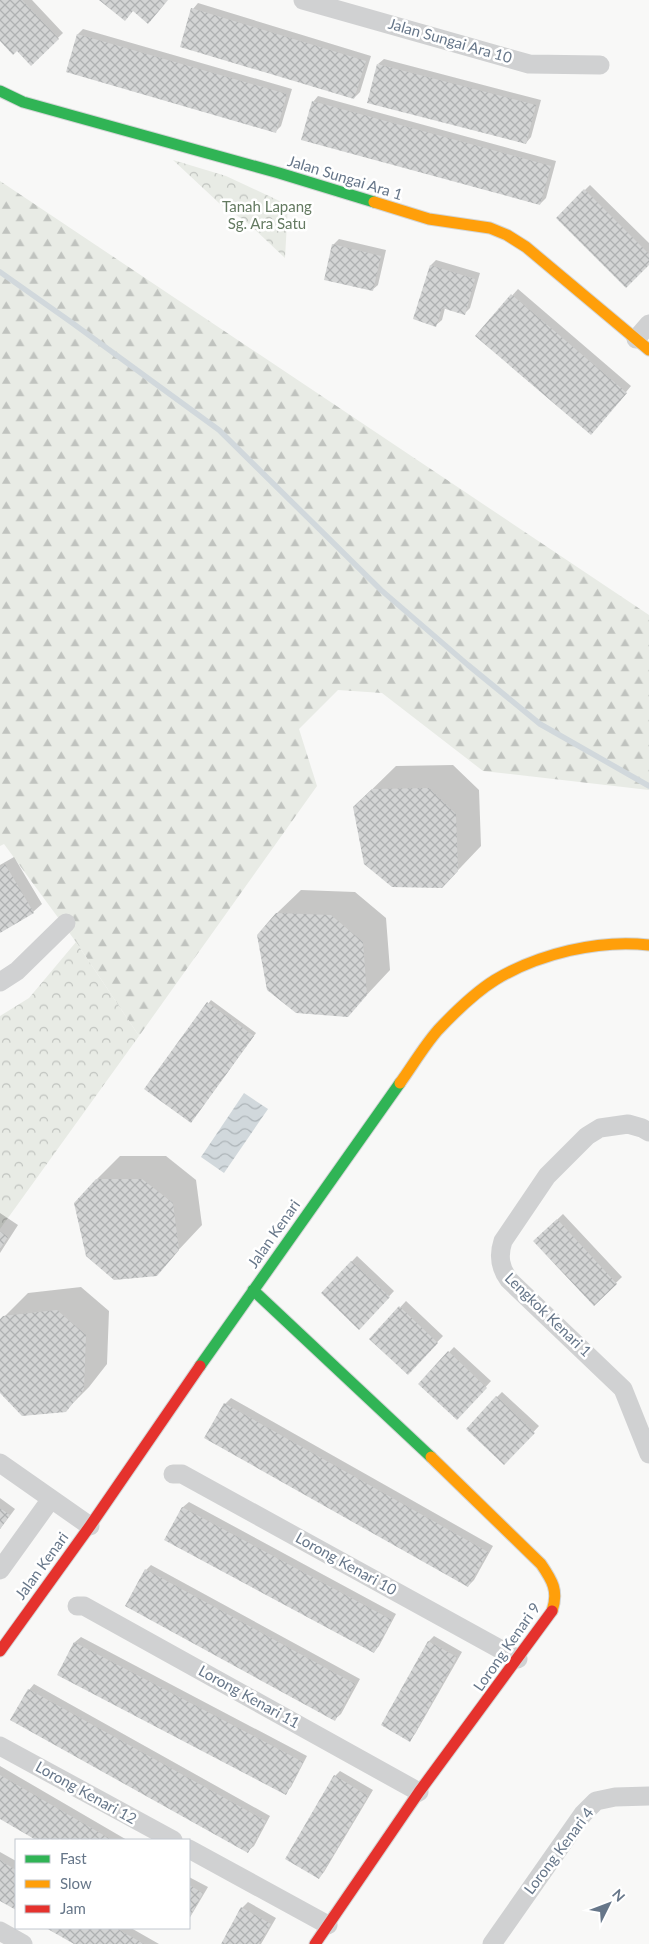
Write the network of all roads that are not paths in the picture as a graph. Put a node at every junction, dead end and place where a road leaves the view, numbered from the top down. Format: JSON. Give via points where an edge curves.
{"nodes":[{"id":1,"x":303,"y":0,"type":"edge"},
{"id":2,"x":600,"y":65,"type":"dead end"},
{"id":3,"x":0,"y":91,"type":"edge"},
{"id":4,"x":649,"y":324,"type":"edge"},
{"id":5,"x":643,"y":345,"type":"edge"},
{"id":6,"x":66,"y":923,"type":"dead end"},
{"id":7,"x":649,"y":946,"type":"edge"},
{"id":8,"x":0,"y":982,"type":"edge"},
{"id":9,"x":649,"y":1132,"type":"edge"},
{"id":10,"x":252,"y":1290,"type":"junction"},
{"id":11,"x":649,"y":1454,"type":"edge"},
{"id":12,"x":0,"y":1463,"type":"edge"},
{"id":13,"x":173,"y":1474,"type":"dead end"},
{"id":14,"x":51,"y":1499,"type":"junction"},
{"id":15,"x":90,"y":1526,"type":"junction"},
{"id":16,"x":0,"y":1570,"type":"edge"},
{"id":17,"x":77,"y":1606,"type":"dead end"},
{"id":18,"x":0,"y":1651,"type":"edge"},
{"id":19,"x":518,"y":1659,"type":"junction"},
{"id":20,"x":0,"y":1746,"type":"edge"},
{"id":21,"x":419,"y":1792,"type":"junction"},
{"id":22,"x":649,"y":1796,"type":"edge"},
{"id":23,"x":170,"y":1839,"type":"edge"},
{"id":24,"x":190,"y":1850,"type":"edge"},
{"id":25,"x":328,"y":1925,"type":"junction"},
{"id":26,"x":0,"y":1931,"type":"edge"},
{"id":27,"x":23,"y":1944,"type":"edge"},
{"id":28,"x":314,"y":1944,"type":"edge"},
{"id":29,"x":492,"y":1944,"type":"edge"}],
"edges":[{"from":1,"to":2,"type":"street","name":"Jalan Sungai Ara 10","via":[[530,64]]},
{"from":3,"to":5,"type":"street","name":"Jalan Sungai Ara 1","via":[[23,102],[279,173],[429,219],[490,228],[526,247]]},
{"from":4,"to":5,"type":"street"},
{"from":6,"to":8,"type":"street","via":[[17,971]]},
{"from":7,"to":10,"type":"street","name":"Jalan Kenari","via":[[586,946],[534,961],[495,980],[463,1005],[437,1031]]},
{"from":9,"to":11,"type":"street","name":"Lengkok Kenari 1","via":[[628,1124],[600,1128],[587,1136],[547,1176],[503,1241],[500,1252],[503,1272],[509,1280],[623,1389]]},
{"from":10,"to":15,"type":"street","name":"Jalan Kenari"},
{"from":10,"to":19,"type":"street","name":"Lorong Kenari 9","via":[[541,1564],[552,1581],[556,1600],[550,1615]]},
{"from":12,"to":14,"type":"street"},
{"from":13,"to":19,"type":"street","name":"Lorong Kenari 10","via":[[182,1474]]},
{"from":14,"to":15,"type":"street"},
{"from":14,"to":16,"type":"street"},
{"from":15,"to":18,"type":"street","name":"Jalan Kenari"},
{"from":17,"to":21,"type":"street","name":"Lorong Kenari 11","via":[[92,1610]]},
{"from":19,"to":21,"type":"street","name":"Lorong Kenari 9"},
{"from":20,"to":23,"type":"street","name":"Lorong Kenari 12"},
{"from":21,"to":25,"type":"street","name":"Lorong Kenari 9"},
{"from":22,"to":29,"type":"street","name":"Lorong Kenari 4","via":[[596,1801],[583,1814]]},
{"from":24,"to":25,"type":"street"},
{"from":25,"to":28,"type":"street","name":"Lorong Kenari 9"},
{"from":26,"to":27,"type":"street"}]}
